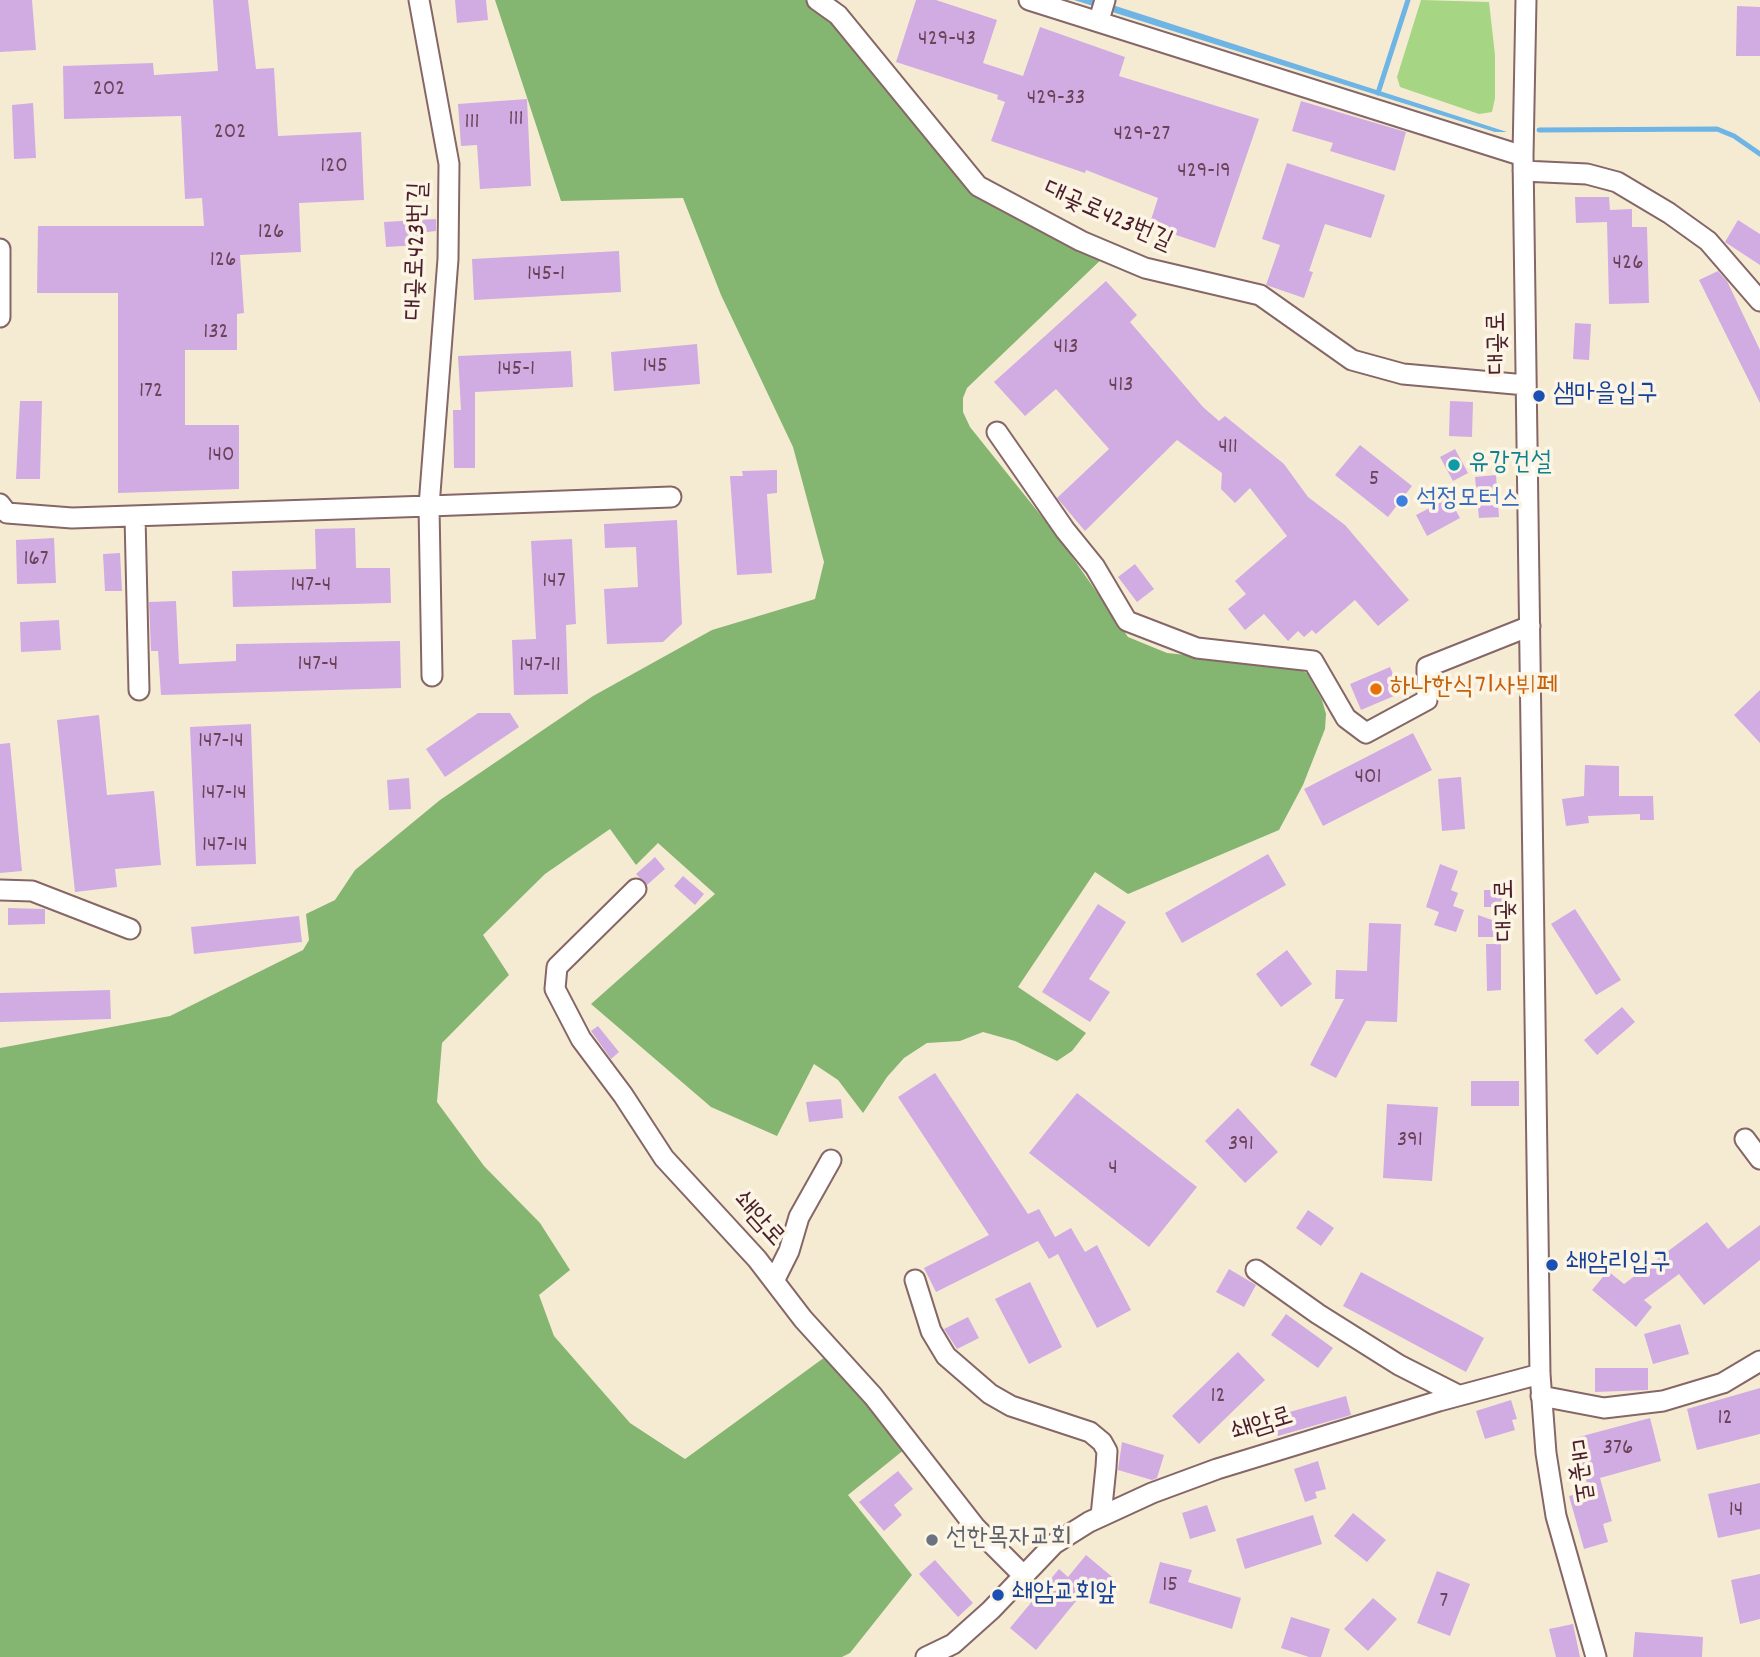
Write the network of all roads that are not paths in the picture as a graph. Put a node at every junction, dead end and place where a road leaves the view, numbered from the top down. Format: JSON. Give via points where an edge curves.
{"nodes":[{"id":1,"x":419,"y":0,"type":"edge"},
{"id":2,"x":817,"y":0,"type":"edge"},
{"id":3,"x":1029,"y":0,"type":"edge"},
{"id":4,"x":1526,"y":0,"type":"edge"},
{"id":5,"x":1101,"y":12,"type":"edge"},
{"id":6,"x":1523,"y":164,"type":"junction"},
{"id":7,"x":0,"y":249,"type":"edge"},
{"id":8,"x":1760,"y":301,"type":"edge"},
{"id":9,"x":0,"y":317,"type":"edge"},
{"id":10,"x":1526,"y":385,"type":"junction"},
{"id":11,"x":997,"y":432,"type":"dead end"},
{"id":12,"x":671,"y":497,"type":"dead end"},
{"id":13,"x":0,"y":504,"type":"edge"},
{"id":14,"x":429,"y":506,"type":"junction"},
{"id":15,"x":135,"y":516,"type":"junction"},
{"id":16,"x":1530,"y":626,"type":"junction"},
{"id":17,"x":432,"y":676,"type":"dead end"},
{"id":18,"x":139,"y":690,"type":"dead end"},
{"id":19,"x":636,"y":889,"type":"dead end"},
{"id":20,"x":0,"y":890,"type":"edge"},
{"id":21,"x":130,"y":929,"type":"dead end"},
{"id":22,"x":1745,"y":1139,"type":"dead end"},
{"id":23,"x":1760,"y":1159,"type":"edge"},
{"id":24,"x":831,"y":1160,"type":"dead end"},
{"id":25,"x":1256,"y":1270,"type":"dead end"},
{"id":26,"x":915,"y":1280,"type":"dead end"},
{"id":27,"x":774,"y":1281,"type":"junction"},
{"id":28,"x":1760,"y":1361,"type":"edge"},
{"id":29,"x":1539,"y":1374,"type":"junction"},
{"id":30,"x":1458,"y":1395,"type":"junction"},
{"id":31,"x":1541,"y":1396,"type":"junction"},
{"id":32,"x":1101,"y":1517,"type":"junction"},
{"id":33,"x":1024,"y":1576,"type":"junction"},
{"id":34,"x":926,"y":1657,"type":"edge"},
{"id":35,"x":1596,"y":1657,"type":"edge"}],
"edges":[{"from":1,"to":14,"type":"street","name":"대곶로423번길","via":[[449,164],[448,259]]},
{"from":2,"to":10,"type":"street","name":"대곶로423번길","via":[[838,16],[978,186],[1081,241],[1145,268],[1260,295],[1352,360],[1404,374]]},
{"from":3,"to":5,"type":"street"},
{"from":4,"to":6,"type":"street","name":"대곶로"},
{"from":5,"to":6,"type":"street"},
{"from":6,"to":8,"type":"street","via":[[1617,182],[1708,241]]},
{"from":6,"to":10,"type":"street","name":"대곶로"},
{"from":7,"to":9,"type":"street"},
{"from":10,"to":16,"type":"street","name":"대곶로"},
{"from":11,"to":16,"type":"street","via":[[1096,567],[1127,621],[1197,648],[1312,661],[1346,718],[1366,733],[1427,700],[1427,667]]},
{"from":12,"to":14,"type":"street"},
{"from":13,"to":15,"type":"street","via":[[7,513]]},
{"from":14,"to":15,"type":"street"},
{"from":14,"to":17,"type":"street","name":"대곶로423번길"},
{"from":15,"to":18,"type":"street"},
{"from":16,"to":29,"type":"street","name":"대곶로"},
{"from":19,"to":27,"type":"street","name":"쇄암로","via":[[569,952],[557,967],[555,989],[581,1039],[664,1158]]},
{"from":20,"to":21,"type":"street","via":[[32,891]]},
{"from":22,"to":23,"type":"street"},
{"from":24,"to":27,"type":"street","via":[[799,1217]]},
{"from":25,"to":30,"type":"street","via":[[1388,1358]]},
{"from":26,"to":32,"type":"street","via":[[932,1331],[946,1356],[1011,1406],[1090,1432],[1102,1442],[1107,1459]]},
{"from":27,"to":33,"type":"street","name":"쇄암로","via":[[832,1354],[873,1396],[976,1528]]},
{"from":28,"to":31,"type":"street","via":[[1723,1383],[1663,1401],[1604,1408]]},
{"from":29,"to":30,"type":"street","name":"쇄암로"},
{"from":29,"to":31,"type":"street","name":"대곶로"},
{"from":30,"to":32,"type":"street","name":"쇄암로","via":[[1217,1469]]},
{"from":31,"to":35,"type":"street","name":"대곶로","via":[[1556,1517]]},
{"from":32,"to":33,"type":"street","name":"쇄암로","via":[[1054,1544]]},
{"from":33,"to":34,"type":"street","name":"쇄암로","via":[[953,1644]]}]}
